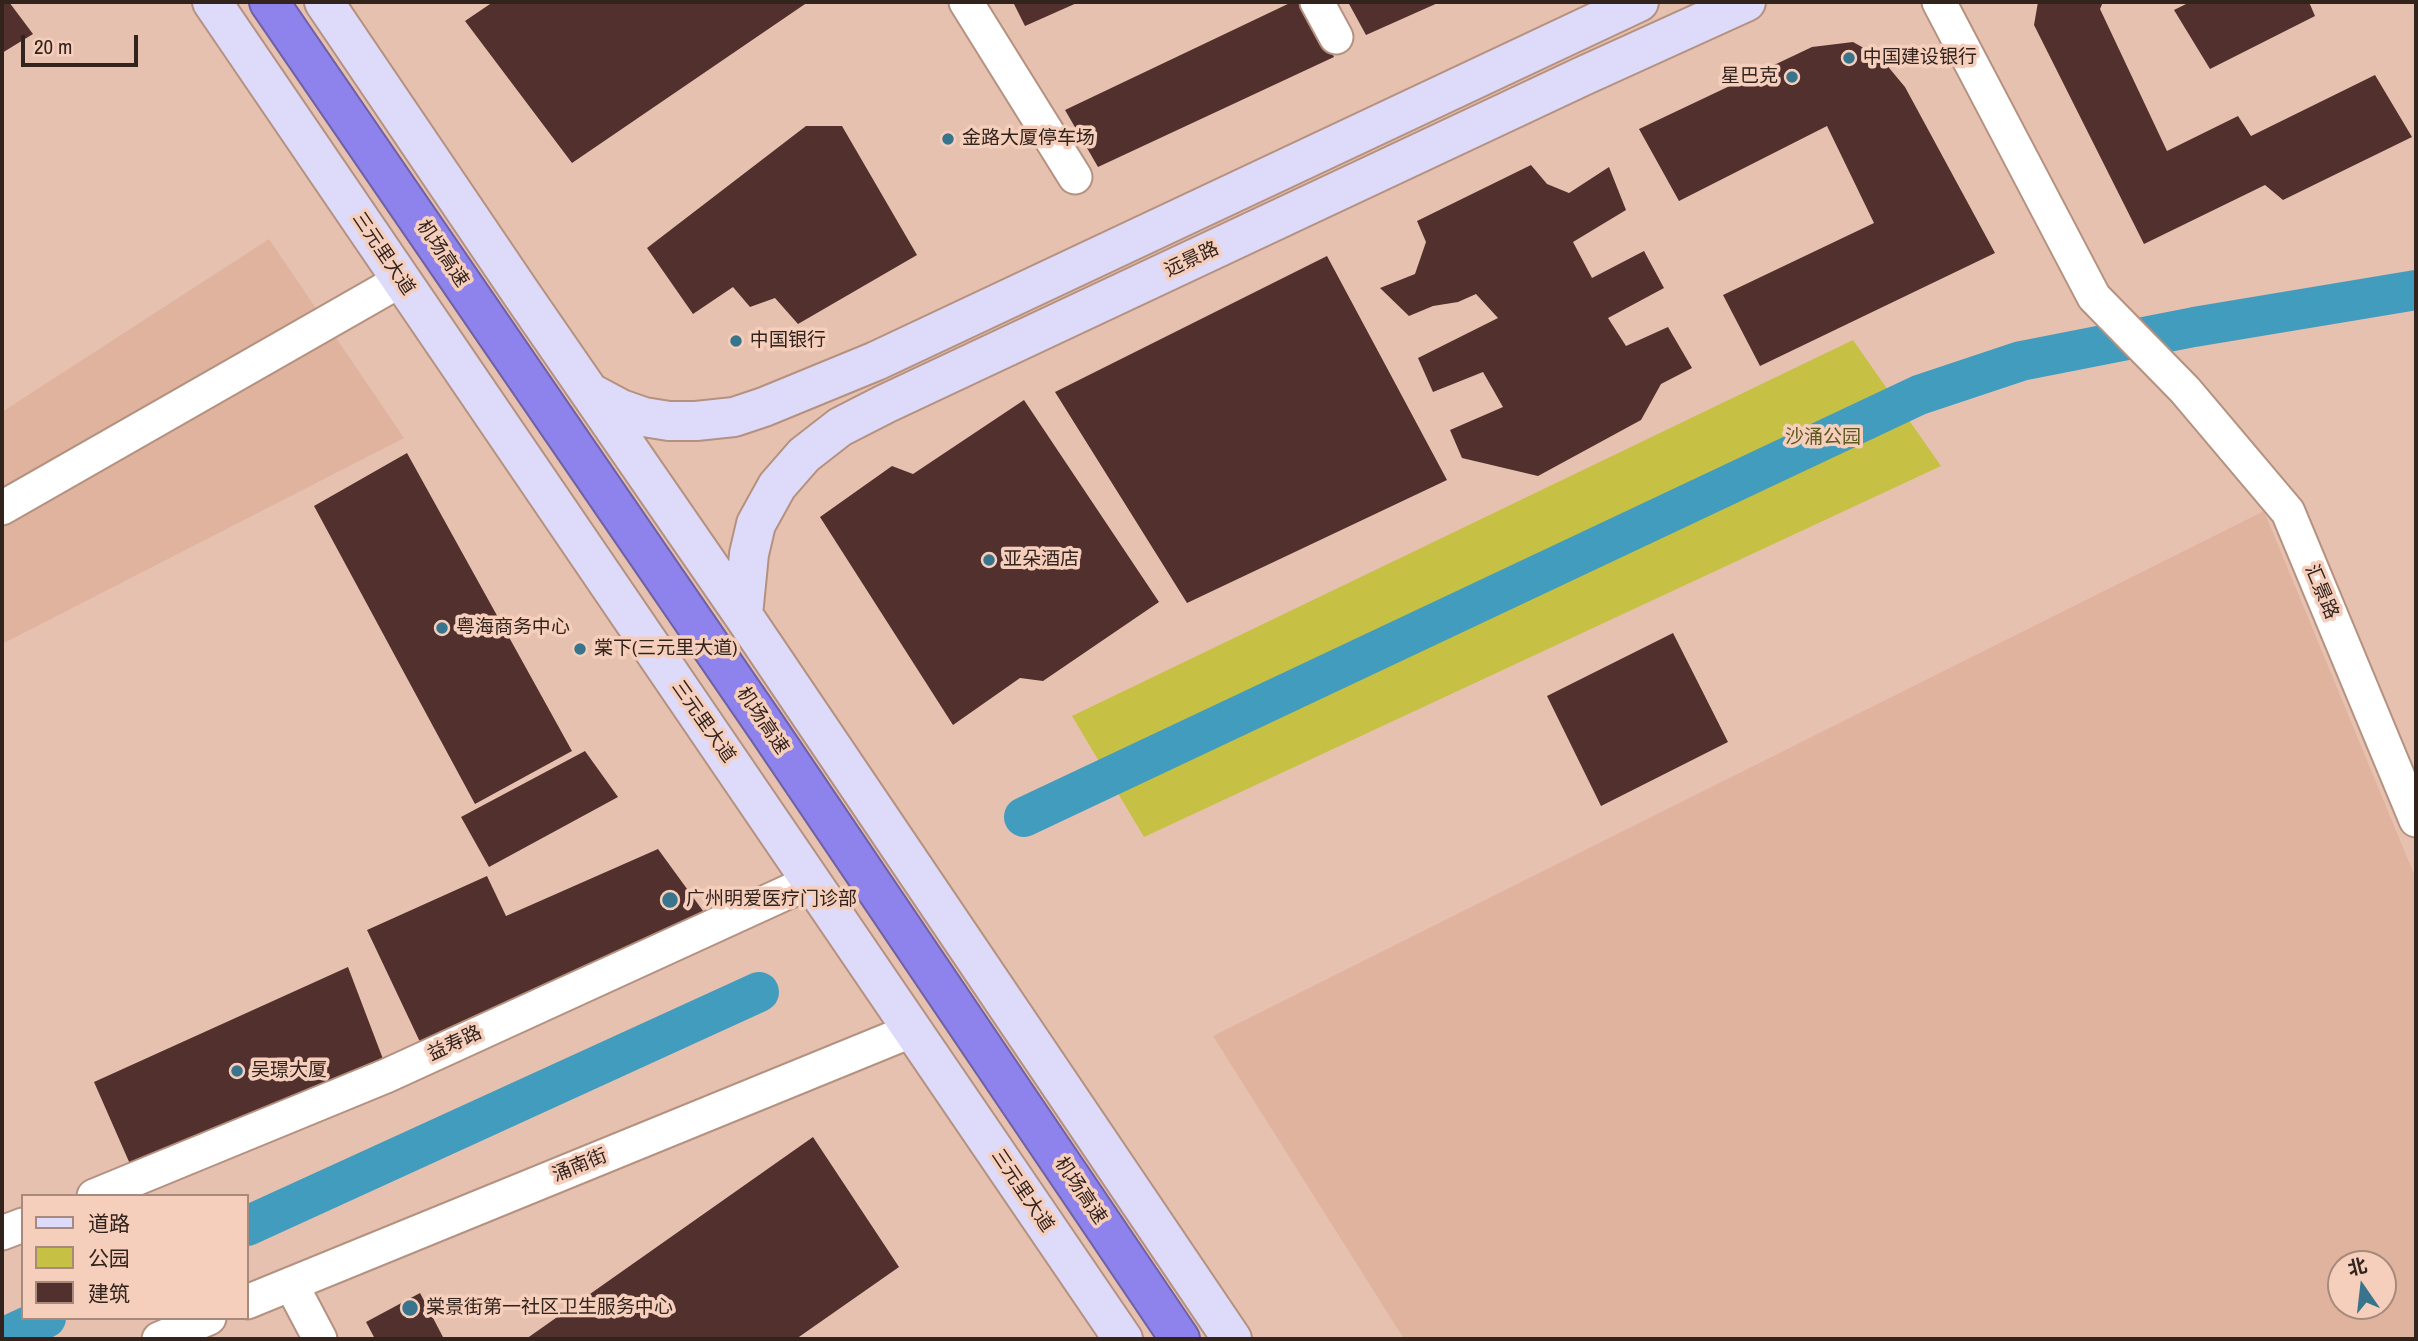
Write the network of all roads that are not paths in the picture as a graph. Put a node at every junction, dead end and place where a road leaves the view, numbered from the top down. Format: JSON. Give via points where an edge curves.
{"nodes":[{"id":1,"x":212,"y":2,"type":"edge"},
{"id":2,"x":270,"y":2,"type":"edge"},
{"id":3,"x":324,"y":2,"type":"edge"},
{"id":4,"x":966,"y":2,"type":"edge"},
{"id":5,"x":1317,"y":2,"type":"edge"},
{"id":6,"x":1639,"y":2,"type":"edge"},
{"id":7,"x":1746,"y":2,"type":"edge"},
{"id":8,"x":1939,"y":2,"type":"edge"},
{"id":9,"x":1336,"y":37,"type":"dead end"},
{"id":10,"x":1075,"y":177,"type":"dead end"},
{"id":11,"x":401,"y":280,"type":"junction"},
{"id":12,"x":589,"y":391,"type":"junction"},
{"id":13,"x":2,"y":508,"type":"edge"},
{"id":14,"x":743,"y":615,"type":"junction"},
{"id":15,"x":2416,"y":820,"type":"edge"},
{"id":16,"x":812,"y":881,"type":"junction"},
{"id":17,"x":913,"y":1030,"type":"junction"},
{"id":18,"x":99,"y":1194,"type":"edge"},
{"id":19,"x":21,"y":1226,"type":"edge"},
{"id":20,"x":2,"y":1233,"type":"edge"},
{"id":21,"x":291,"y":1284,"type":"junction"},
{"id":22,"x":248,"y":1302,"type":"edge"},
{"id":23,"x":204,"y":1320,"type":"edge"},
{"id":24,"x":159,"y":1339,"type":"edge"},
{"id":25,"x":320,"y":1339,"type":"edge"},
{"id":26,"x":1123,"y":1339,"type":"edge"},
{"id":27,"x":1180,"y":1339,"type":"edge"},
{"id":28,"x":1232,"y":1339,"type":"edge"}],
"edges":[{"from":1,"to":11,"type":"main road","name":"三元里大道"},
{"from":2,"to":27,"type":"highway","name":"机场高速"},
{"from":3,"to":12,"type":"main road"},
{"from":4,"to":10,"type":"street"},
{"from":5,"to":9,"type":"street"},
{"from":6,"to":12,"type":"main road","via":[[876,361],[764,407],[734,417],[670,421],[632,413]]},
{"from":7,"to":14,"type":"main road","name":"远景路","via":[[841,427],[804,455],[777,485],[756,524]]},
{"from":8,"to":15,"type":"street","name":"汇景路","via":[[2094,297],[2185,390],[2288,512]]},
{"from":11,"to":13,"type":"street"},
{"from":11,"to":16,"type":"main road","name":"三元里大道"},
{"from":12,"to":14,"type":"main road"},
{"from":14,"to":28,"type":"main road"},
{"from":16,"to":17,"type":"main road","name":"三元里大道"},
{"from":16,"to":18,"type":"street","name":"益寿路","via":[[386,1076]]},
{"from":17,"to":21,"type":"street","name":"涌南街"},
{"from":17,"to":26,"type":"main road","name":"三元里大道"},
{"from":19,"to":20,"type":"street"},
{"from":21,"to":22,"type":"street","name":"涌南街"},
{"from":21,"to":25,"type":"street"},
{"from":23,"to":24,"type":"street"}]}
